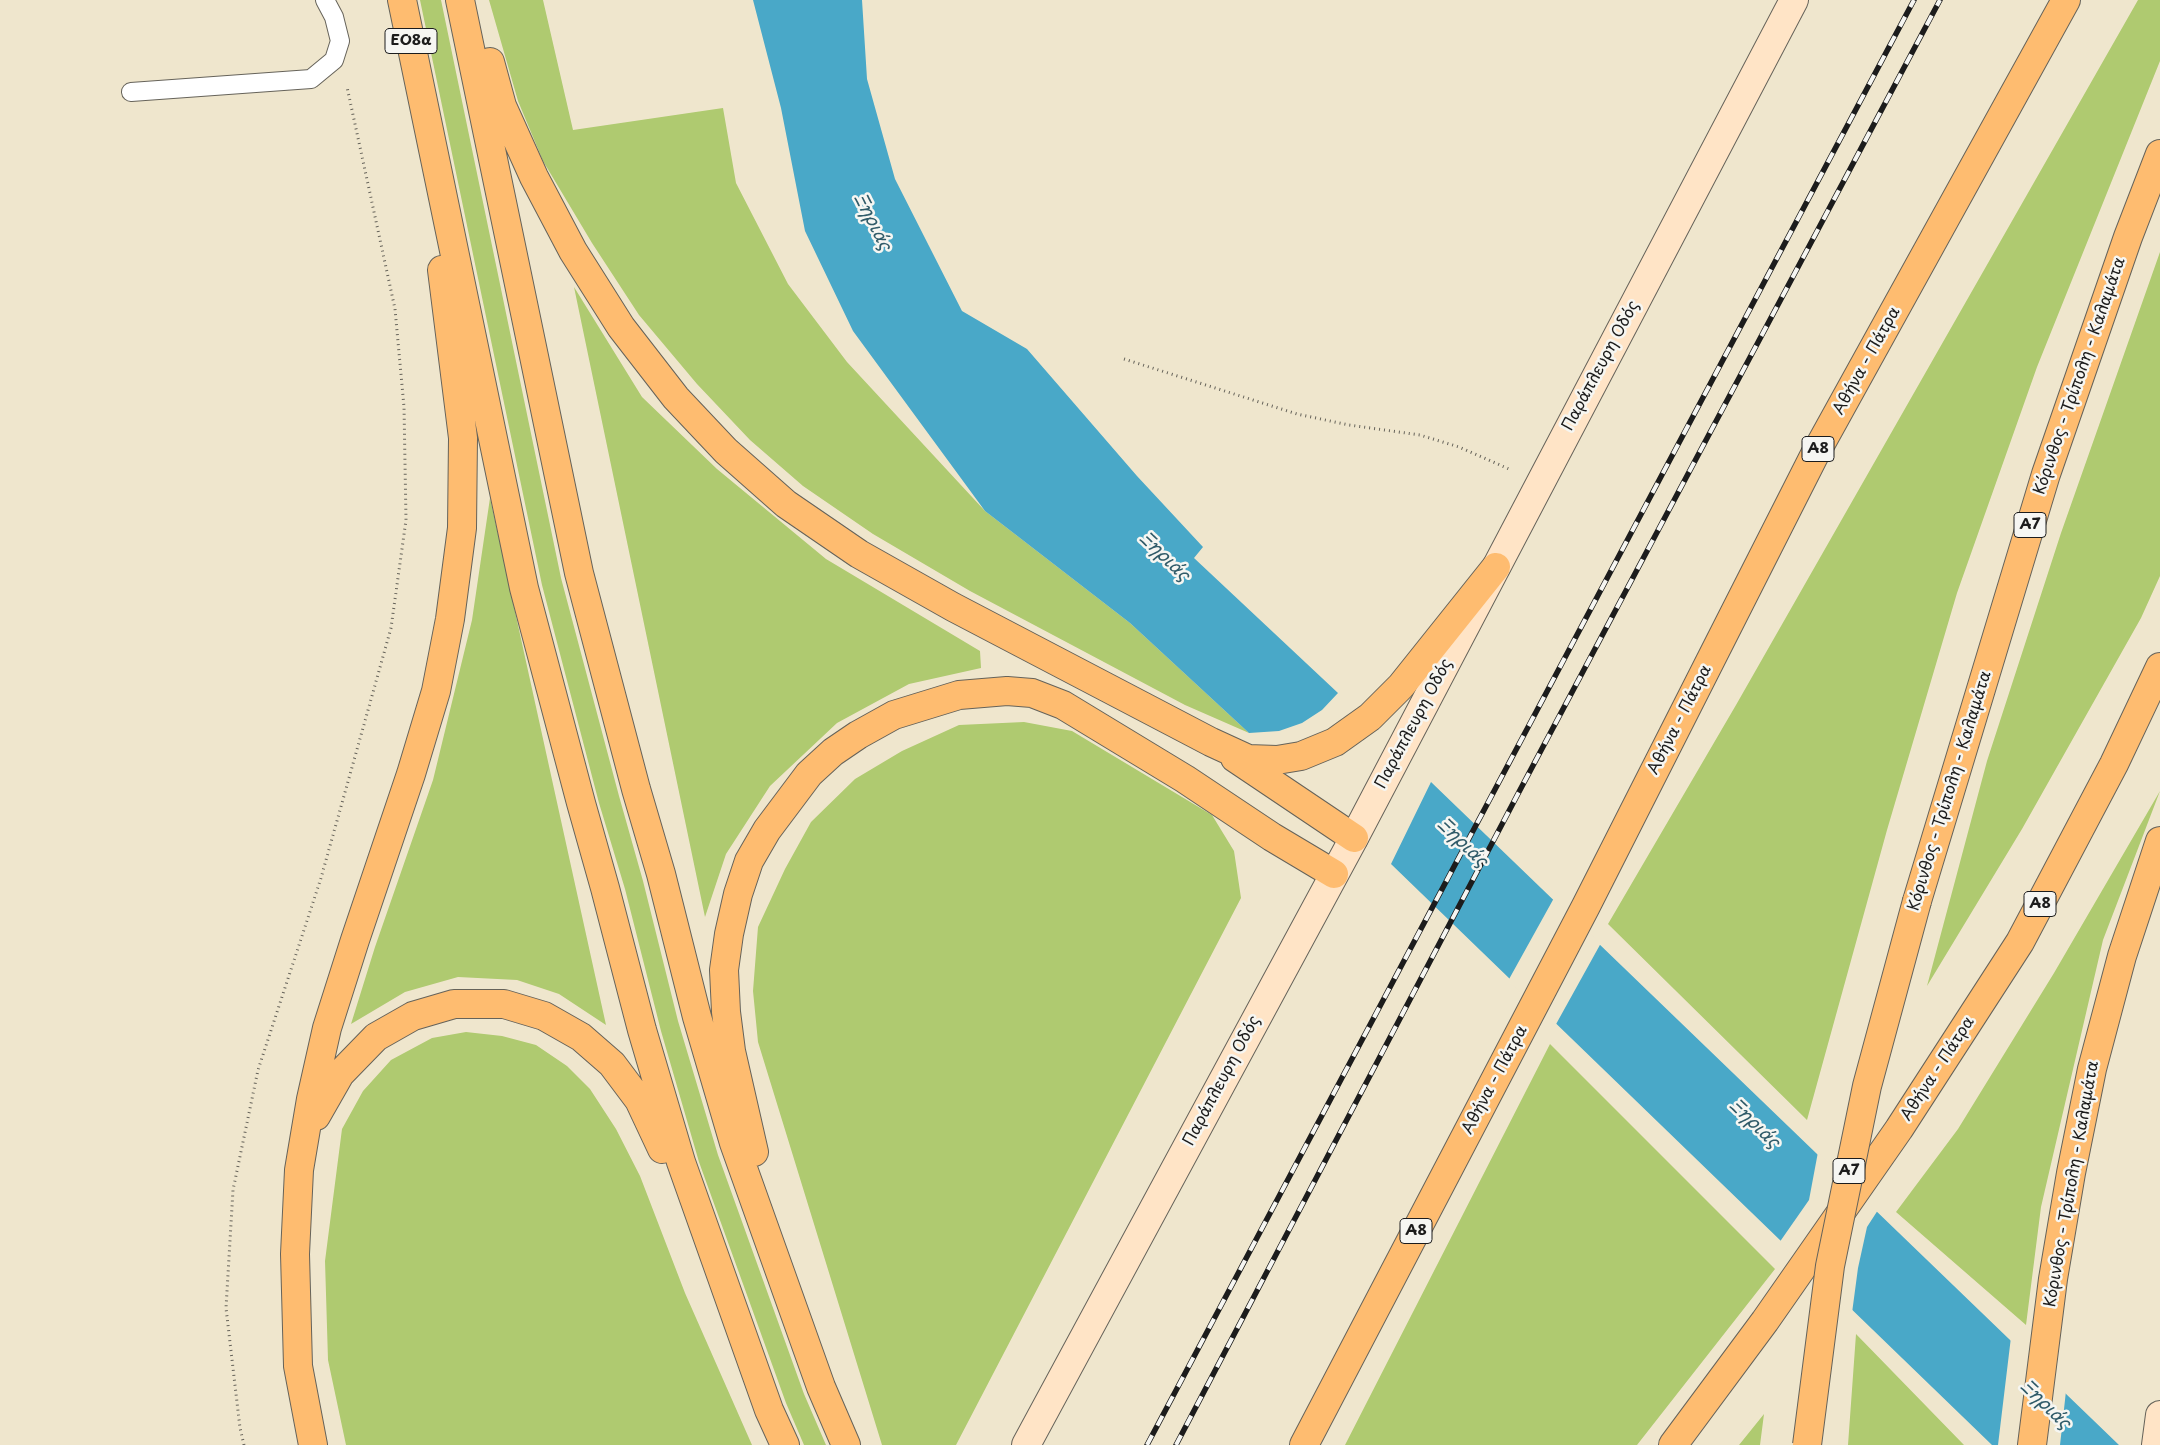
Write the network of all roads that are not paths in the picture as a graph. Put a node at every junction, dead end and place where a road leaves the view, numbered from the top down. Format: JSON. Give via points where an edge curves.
{"nodes":[{"id":1,"x":325,"y":0,"type":"edge"},
{"id":2,"x":402,"y":0,"type":"edge"},
{"id":3,"x":460,"y":0,"type":"edge"},
{"id":4,"x":473,"y":0,"type":"edge"},
{"id":5,"x":1794,"y":0,"type":"edge"},
{"id":6,"x":2066,"y":0,"type":"edge"},
{"id":7,"x":420,"y":82,"type":"junction"},
{"id":8,"x":131,"y":92,"type":"dead end"},
{"id":9,"x":2160,"y":154,"type":"edge"},
{"id":10,"x":1496,"y":567,"type":"junction"},
{"id":11,"x":2160,"y":667,"type":"edge"},
{"id":12,"x":1211,"y":742,"type":"junction"},
{"id":13,"x":1354,"y":838,"type":"junction"},
{"id":14,"x":2160,"y":842,"type":"edge"},
{"id":15,"x":1334,"y":874,"type":"junction"},
{"id":16,"x":300,"y":1170,"type":"junction"},
{"id":17,"x":782,"y":1276,"type":"junction"},
{"id":18,"x":729,"y":1299,"type":"junction"},
{"id":19,"x":2160,"y":1415,"type":"edge"},
{"id":20,"x":313,"y":1445,"type":"edge"},
{"id":21,"x":784,"y":1445,"type":"edge"},
{"id":22,"x":846,"y":1445,"type":"edge"},
{"id":23,"x":1026,"y":1445,"type":"edge"},
{"id":24,"x":1304,"y":1445,"type":"edge"},
{"id":25,"x":1673,"y":1445,"type":"edge"},
{"id":26,"x":1807,"y":1445,"type":"edge"},
{"id":27,"x":2032,"y":1445,"type":"edge"},
{"id":28,"x":2156,"y":1445,"type":"edge"}],
"edges":[{"from":1,"to":8,"type":"lane","via":[[334,17],[340,41],[334,60],[311,79]]},
{"from":2,"to":7,"type":"highway","number":"ΕΟ8α"},
{"from":3,"to":17,"type":"highway","via":[[579,573],[714,1079]]},
{"from":4,"to":12,"type":"highway","via":[[502,106],[573,251],[621,327],[676,398],[726,452],[786,504],[859,554]]},
{"from":5,"to":10,"type":"main road","name":"Παράπλευρη Οδός"},
{"from":6,"to":24,"type":"highway","name":"Αθήνα - Πάτρα","number":"Α8","via":[[1814,456],[1586,906]]},
{"from":7,"to":16,"type":"highway","via":[[464,438],[462,528],[436,691],[412,774],[327,1028]]},
{"from":7,"to":18,"type":"highway","via":[[527,598],[660,1093]]},
{"from":9,"to":26,"type":"highway","name":"Κόρινθος - Τρίπολη - Καλαμάτα","number":"Α7","bridge":true,"via":[[2046,474],[1917,901],[1866,1086],[1830,1266]]},
{"from":10,"to":12,"type":"highway","via":[[1401,686],[1370,717],[1335,742],[1301,756],[1277,760],[1248,759]]},
{"from":10,"to":13,"type":"main road","name":"Παράπλευρη Οδός"},
{"from":11,"to":25,"type":"highway","name":"Αθήνα - Πάτρα","number":"Α8","bridge":true,"via":[[2114,764],[2020,942],[1899,1128],[1765,1321]]},
{"from":12,"to":13,"type":"highway"},
{"from":13,"to":15,"type":"main road","name":"Παράπλευρη Οδός"},
{"from":14,"to":27,"type":"highway","name":"Κόρινθος - Τρίπολη - Καλαμάτα","via":[[2122,956],[2092,1069],[2053,1279]]},
{"from":15,"to":17,"type":"highway","via":[[1063,705],[1032,693],[982,692],[929,703],[894,716],[834,752],[809,774],[785,803],[749,861],[732,918],[724,970],[731,1051]]},
{"from":15,"to":23,"type":"main road","name":"Παράπλευρη Οδός"},
{"from":16,"to":18,"type":"highway","via":[[314,1119],[340,1074],[376,1037],[413,1016],[454,1004],[504,1004],[544,1016],[581,1037],[612,1064],[639,1100]]},
{"from":16,"to":20,"type":"highway","via":[[295,1254],[298,1366]]},
{"from":17,"to":22,"type":"highway"},
{"from":18,"to":21,"type":"highway"},
{"from":19,"to":28,"type":"main road"}]}
